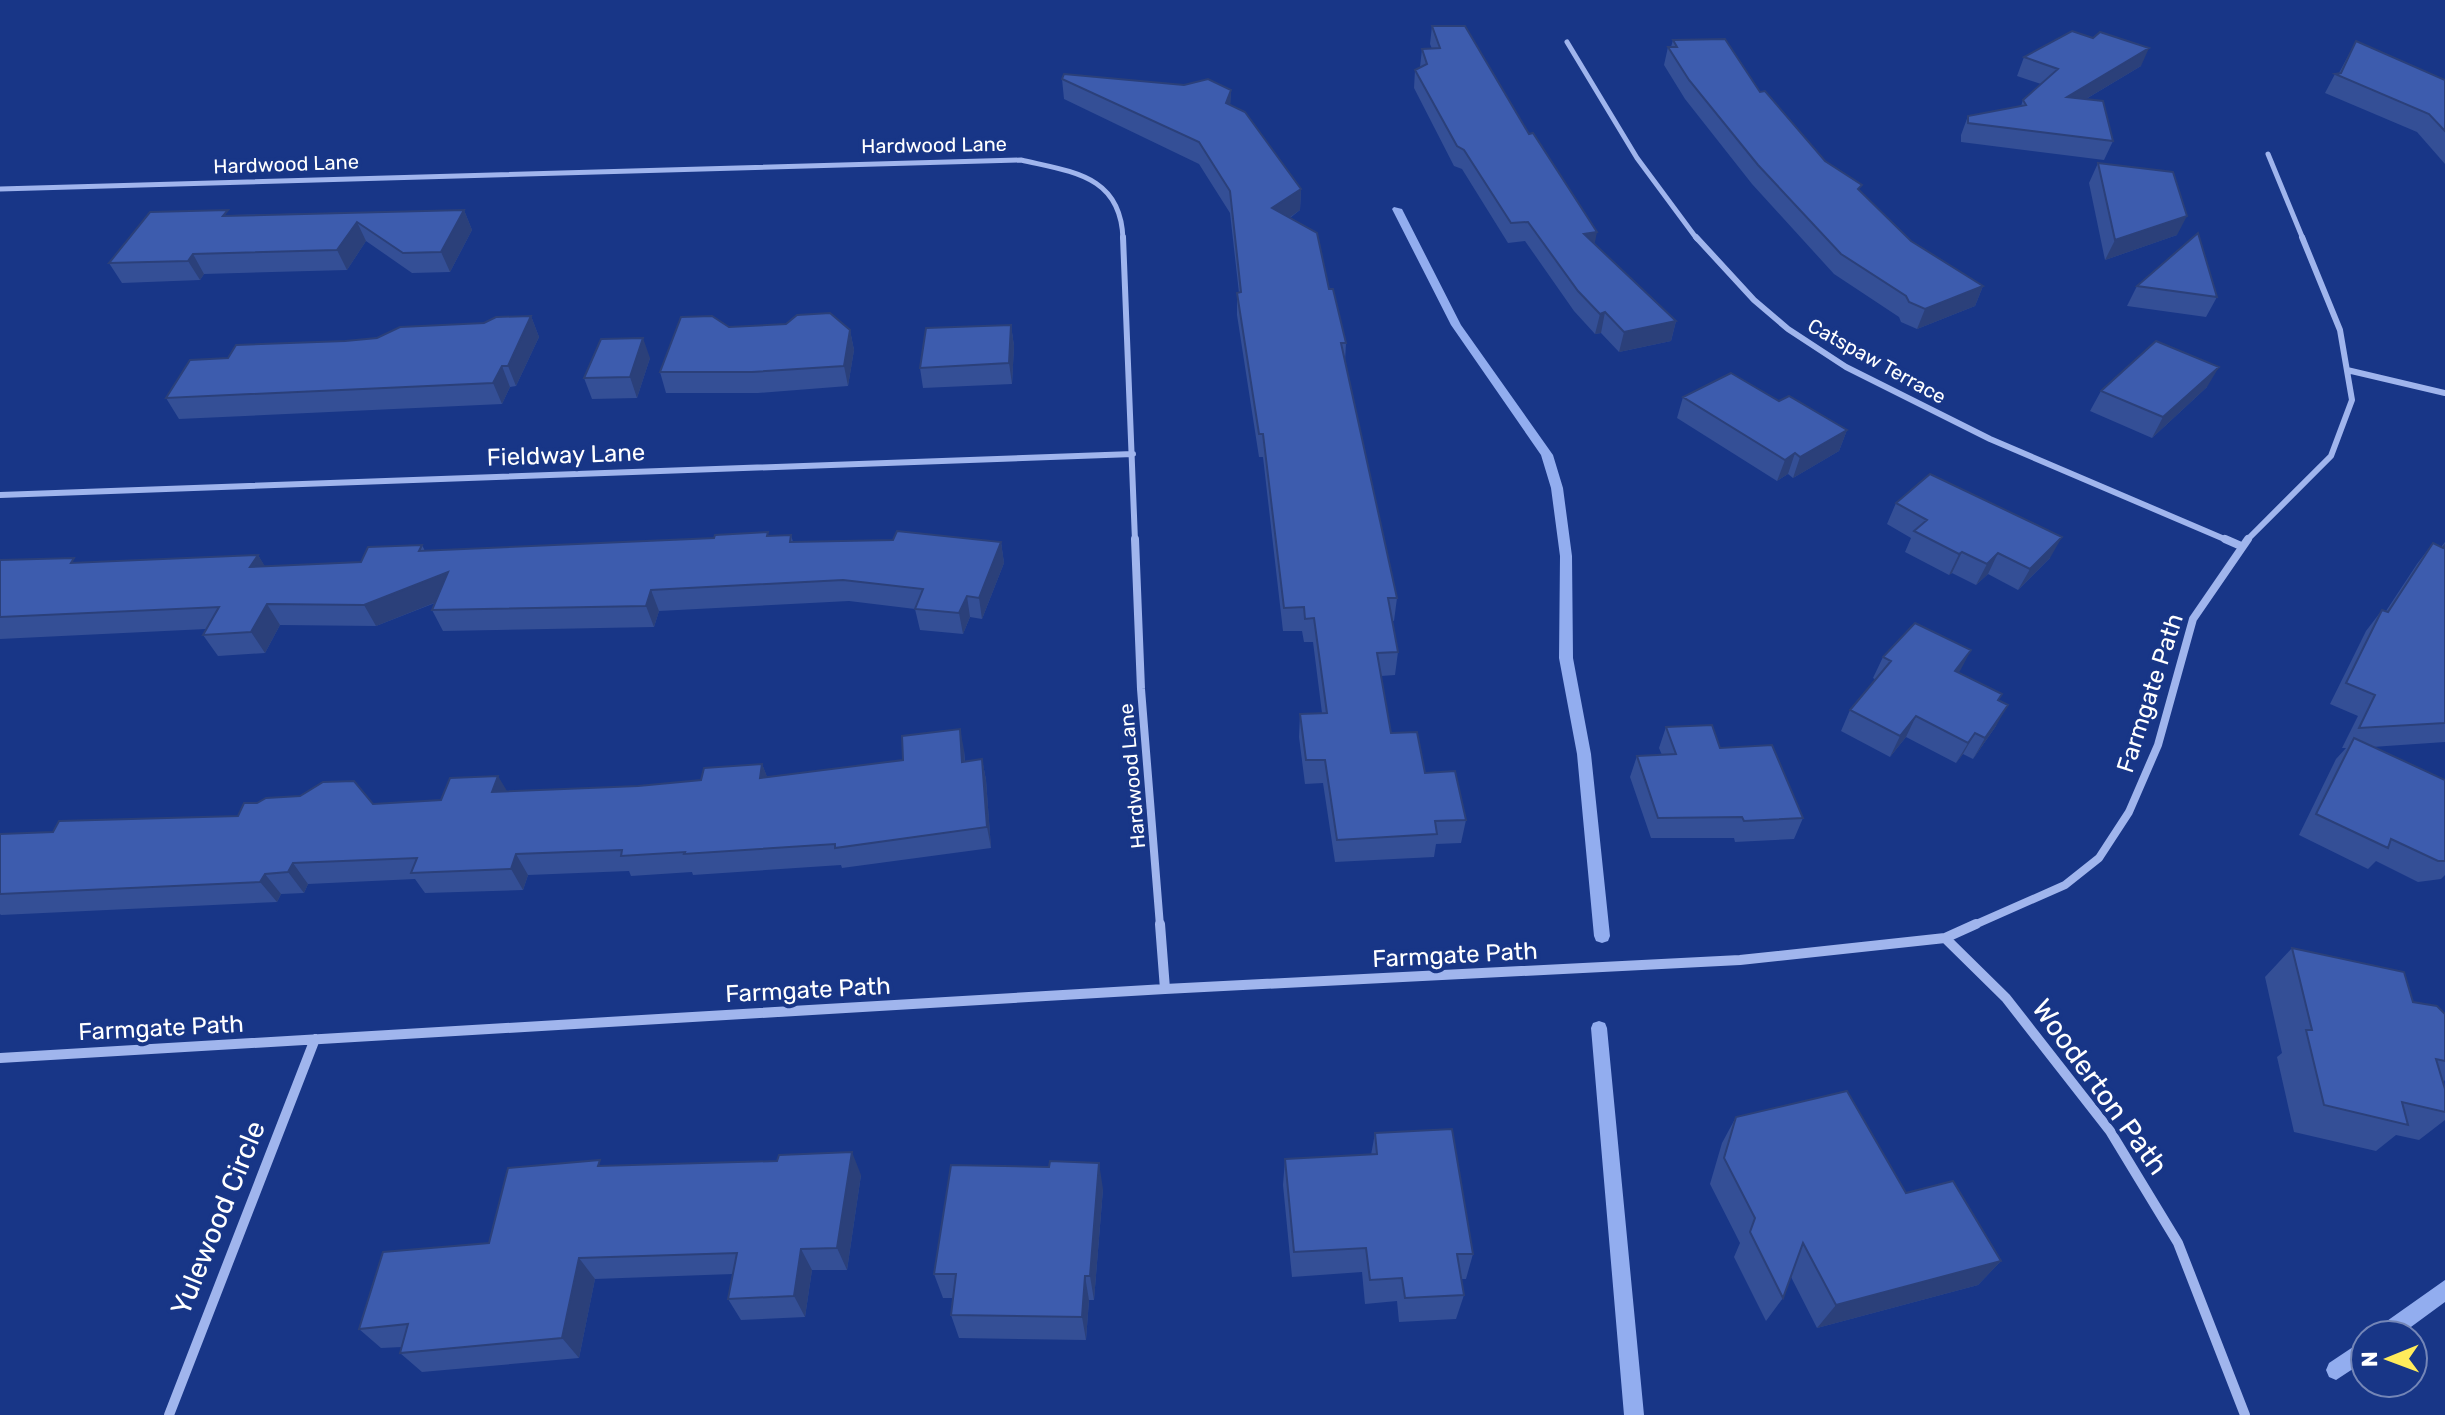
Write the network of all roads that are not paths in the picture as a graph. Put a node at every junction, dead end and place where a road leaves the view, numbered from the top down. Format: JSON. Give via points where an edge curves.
{"nodes":[{"id":1,"x":1567,"y":42,"type":"dead end"},
{"id":2,"x":2268,"y":154,"type":"dead end"},
{"id":3,"x":0,"y":189,"type":"edge"},
{"id":4,"x":2347,"y":370,"type":"junction"},
{"id":5,"x":2445,"y":393,"type":"edge"},
{"id":6,"x":1133,"y":454,"type":"junction"},
{"id":7,"x":0,"y":495,"type":"edge"},
{"id":8,"x":2241,"y":546,"type":"junction"},
{"id":9,"x":1945,"y":938,"type":"junction"},
{"id":10,"x":1165,"y":989,"type":"junction"},
{"id":11,"x":315,"y":1039,"type":"junction"},
{"id":12,"x":0,"y":1058,"type":"edge"},
{"id":13,"x":169,"y":1415,"type":"edge"},
{"id":14,"x":2245,"y":1415,"type":"edge"}],
"edges":[{"from":1,"to":8,"type":"street","name":"Catspaw Terrace","via":[[1612,124],[1696,235],[1790,330],[1846,367],[1943,417]]},
{"from":2,"to":4,"type":"street","name":"Farmgate Path","via":[[2340,330]]},
{"from":3,"to":6,"type":"street","name":"Hardwood Lane","via":[[1021,160],[1082,175],[1114,198],[1123,226]]},
{"from":4,"to":5,"type":"street"},
{"from":4,"to":8,"type":"street","name":"Farmgate Path","via":[[2352,400],[2331,456]]},
{"from":6,"to":7,"type":"street","name":"Fieldway Lane"},
{"from":6,"to":10,"type":"street","name":"Hardwood Lane","via":[[1141,689]]},
{"from":8,"to":9,"type":"street","name":"Farmgate Path","via":[[2193,619],[2158,745],[2129,812],[2099,858],[2065,885]]},
{"from":9,"to":10,"type":"street","name":"Farmgate Path","via":[[1740,960]]},
{"from":9,"to":14,"type":"street","name":"Wooderton Path","via":[[2006,998],[2110,1131],[2178,1243]]},
{"from":10,"to":11,"type":"street","name":"Farmgate Path"},
{"from":11,"to":12,"type":"street","name":"Farmgate Path"},
{"from":11,"to":13,"type":"street","name":"Yulewood Circle"}]}
